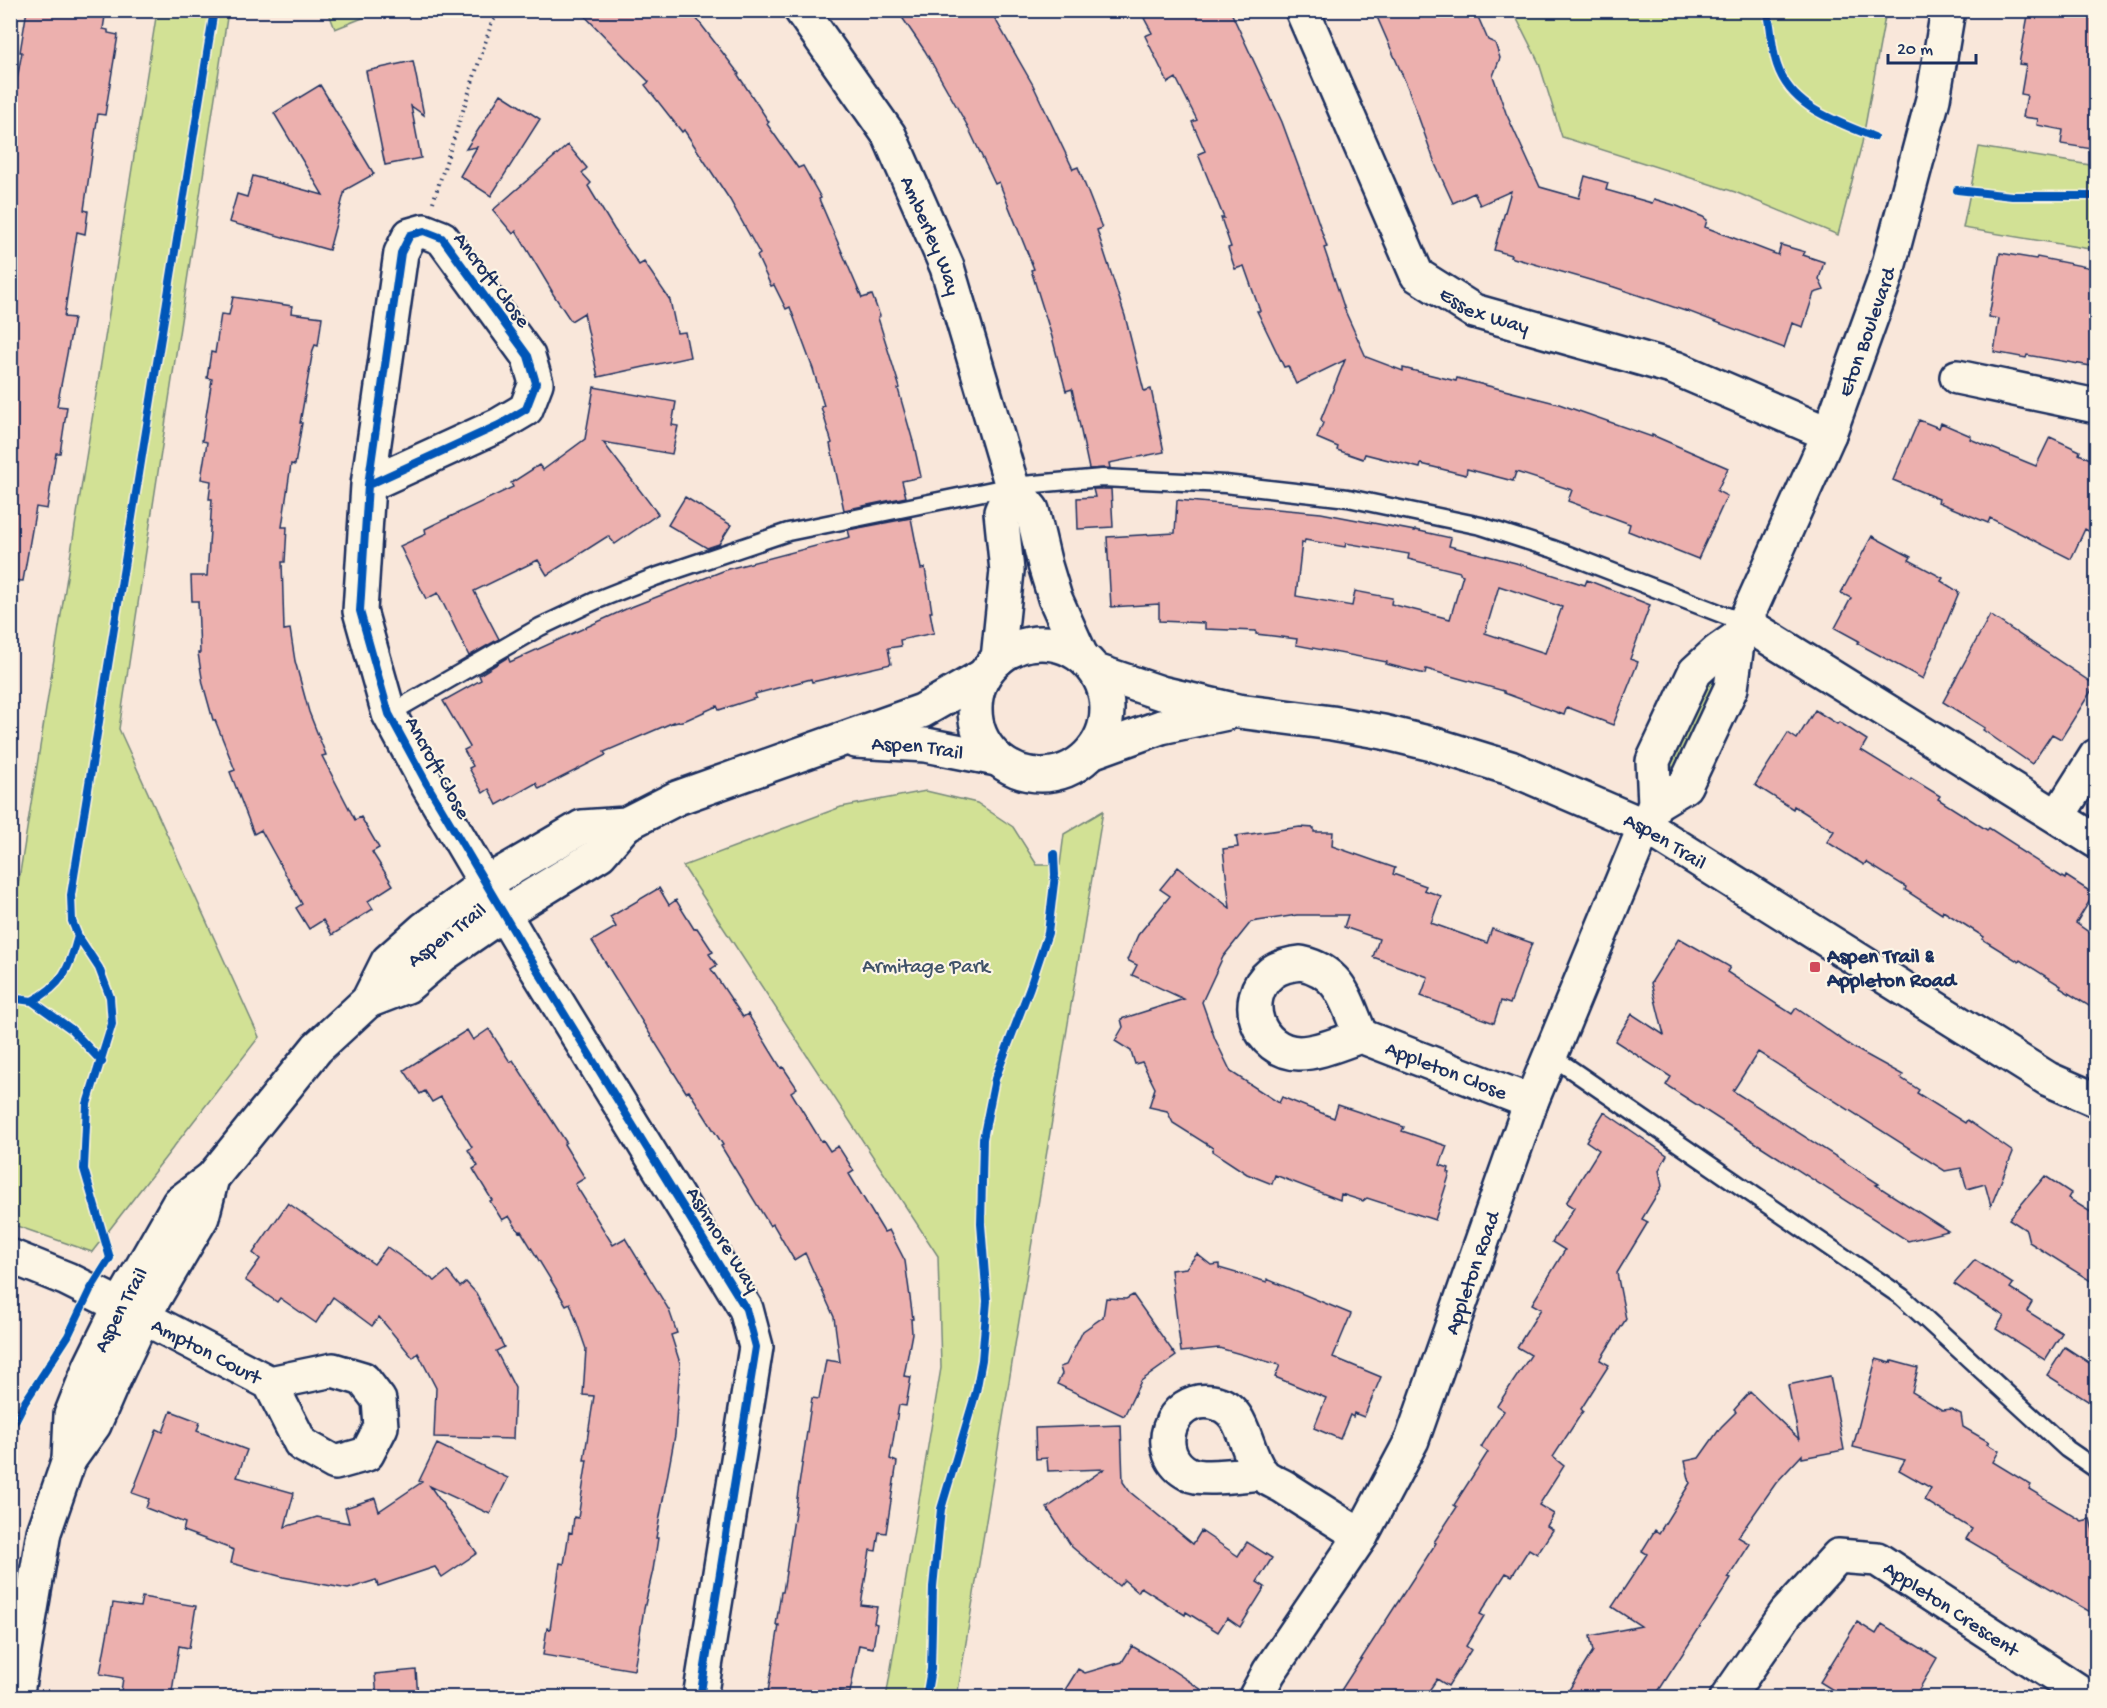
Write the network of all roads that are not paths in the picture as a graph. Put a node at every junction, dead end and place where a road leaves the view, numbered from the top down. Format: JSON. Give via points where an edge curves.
{"nodes":[{"id":1,"x":801,"y":10,"type":"edge"},
{"id":2,"x":1302,"y":10,"type":"edge"},
{"id":3,"x":1948,"y":10,"type":"edge"},
{"id":4,"x":1957,"y":377,"type":"dead end"},
{"id":5,"x":2097,"y":406,"type":"edge"},
{"id":6,"x":1829,"y":434,"type":"junction"},
{"id":7,"x":368,"y":485,"type":"junction"},
{"id":8,"x":1012,"y":486,"type":"junction"},
{"id":9,"x":1741,"y":630,"type":"junction"},
{"id":10,"x":1088,"y":663,"type":"junction"},
{"id":11,"x":991,"y":667,"type":"junction"},
{"id":12,"x":1238,"y":711,"type":"junction"},
{"id":13,"x":389,"y":714,"type":"junction"},
{"id":14,"x":838,"y":741,"type":"junction"},
{"id":15,"x":1094,"y":751,"type":"junction"},
{"id":16,"x":2097,"y":756,"type":"edge"},
{"id":17,"x":997,"y":759,"type":"junction"},
{"id":18,"x":1650,"y":815,"type":"junction"},
{"id":19,"x":2058,"y":816,"type":"junction"},
{"id":20,"x":626,"y":824,"type":"junction"},
{"id":21,"x":2097,"y":841,"type":"edge"},
{"id":22,"x":486,"y":883,"type":"junction"},
{"id":23,"x":504,"y":913,"type":"junction"},
{"id":24,"x":368,"y":1001,"type":"junction"},
{"id":25,"x":1361,"y":1036,"type":"dead end"},
{"id":26,"x":1550,"y":1055,"type":"junction"},
{"id":27,"x":2048,"y":1079,"type":"junction"},
{"id":28,"x":2097,"y":1101,"type":"edge"},
{"id":29,"x":1531,"y":1102,"type":"junction"},
{"id":30,"x":2097,"y":1125,"type":"edge"},
{"id":31,"x":10,"y":1256,"type":"edge"},
{"id":32,"x":131,"y":1311,"type":"junction"},
{"id":33,"x":270,"y":1383,"type":"dead end"},
{"id":34,"x":2097,"y":1469,"type":"edge"},
{"id":35,"x":1262,"y":1473,"type":"dead end"},
{"id":36,"x":1361,"y":1536,"type":"junction"},
{"id":37,"x":16,"y":1698,"type":"edge"},
{"id":38,"x":700,"y":1698,"type":"edge"},
{"id":39,"x":1256,"y":1698,"type":"edge"},
{"id":40,"x":1727,"y":1698,"type":"edge"},
{"id":41,"x":2090,"y":1698,"type":"edge"}],
"edges":[{"from":1,"to":8,"type":"street","name":"Amberley Way","via":[[889,135],[947,267]]},
{"from":2,"to":6,"type":"street","name":"Essex Way","via":[[1417,275],[1474,311],[1675,368]]},
{"from":3,"to":6,"type":"street","name":"Eton Boulevard","via":[[1933,99],[1885,279]]},
{"from":4,"to":5,"type":"street"},
{"from":6,"to":9,"type":"street","name":"Eton Boulevard"},
{"from":7,"to":7,"type":"street","name":"Ancroft Close","via":[[401,253],[410,235],[424,231],[442,237],[528,356],[536,383],[526,409]]},
{"from":7,"to":13,"type":"street","name":"Ancroft Close","via":[[360,611]]},
{"from":8,"to":9,"type":"lane","via":[[1102,478],[1225,484],[1348,498],[1481,526],[1553,549]]},
{"from":8,"to":10,"type":"street","name":"Amberley Way","via":[[1032,510],[1055,598]]},
{"from":8,"to":11,"type":"street","via":[[1002,512],[1007,571]]},
{"from":8,"to":13,"type":"lane","via":[[788,532],[655,577],[540,627]]},
{"from":9,"to":18,"type":"street","name":"Eton Boulevard","via":[[1731,688],[1685,786]]},
{"from":9,"to":19,"type":"street"},
{"from":10,"to":11,"type":"street","name":"Aspen Trail","via":[[1062,646],[1039,643],[1017,647]]},
{"from":10,"to":12,"type":"street","name":"Aspen Trail","via":[[1161,693]]},
{"from":10,"to":15,"type":"street","via":[[1105,690],[1108,711],[1104,732]]},
{"from":11,"to":14,"type":"street","name":"Aspen Trail","via":[[922,711]]},
{"from":11,"to":17,"type":"street","name":"Aspen Trail","via":[[975,697],[975,720],[983,741]]},
{"from":12,"to":15,"type":"street","name":"Aspen Trail","via":[[1161,727]]},
{"from":12,"to":18,"type":"street","name":"Aspen Trail","via":[[1332,723],[1432,744]]},
{"from":13,"to":22,"type":"street","name":"Ancroft Close"},
{"from":14,"to":17,"type":"street","name":"Aspen Trail","via":[[926,745]]},
{"from":14,"to":20,"type":"street","name":"Aspen Trail","via":[[677,798]]},
{"from":15,"to":17,"type":"street","name":"Aspen Trail","via":[[1078,765],[1058,774],[1037,776],[1016,771]]},
{"from":16,"to":19,"type":"street"},
{"from":18,"to":26,"type":"street","name":"Appleton Road"},
{"from":18,"to":27,"type":"street","name":"Aspen Trail"},
{"from":19,"to":21,"type":"street"},
{"from":20,"to":22,"type":"street","name":"Aspen Trail","via":[[582,827]]},
{"from":20,"to":23,"type":"street","name":"Aspen Trail","via":[[600,855]]},
{"from":22,"to":23,"type":"street","name":"Ancroft Close"},
{"from":22,"to":24,"type":"street","name":"Aspen Trail","via":[[388,961]]},
{"from":23,"to":24,"type":"street","name":"Aspen Trail","via":[[407,986]]},
{"from":23,"to":38,"type":"street","name":"Ashmore Way","via":[[746,1309],[756,1347]]},
{"from":24,"to":32,"type":"street","name":"Aspen Trail","via":[[317,1048],[212,1178],[202,1217]]},
{"from":25,"to":29,"type":"street","name":"Appleton Close"},
{"from":26,"to":29,"type":"street","name":"Appleton Road"},
{"from":26,"to":34,"type":"lane","via":[[1902,1297],[2067,1449]]},
{"from":27,"to":28,"type":"street","name":"Aspen Trail"},
{"from":27,"to":30,"type":"street","name":"Aspen Trail"},
{"from":29,"to":36,"type":"street","name":"Appleton Road","via":[[1412,1440]]},
{"from":31,"to":32,"type":"street","name":"Ampton Court"},
{"from":32,"to":33,"type":"street","name":"Ampton Court"},
{"from":32,"to":37,"type":"street","name":"Aspen Trail","via":[[113,1381],[94,1425],[69,1460],[44,1532]]},
{"from":35,"to":36,"type":"street"},
{"from":36,"to":39,"type":"street","name":"Appleton Road","via":[[1269,1672]]},
{"from":40,"to":41,"type":"street","name":"Appleton Crescent","via":[[1786,1613],[1838,1556],[1877,1559]]}]}
